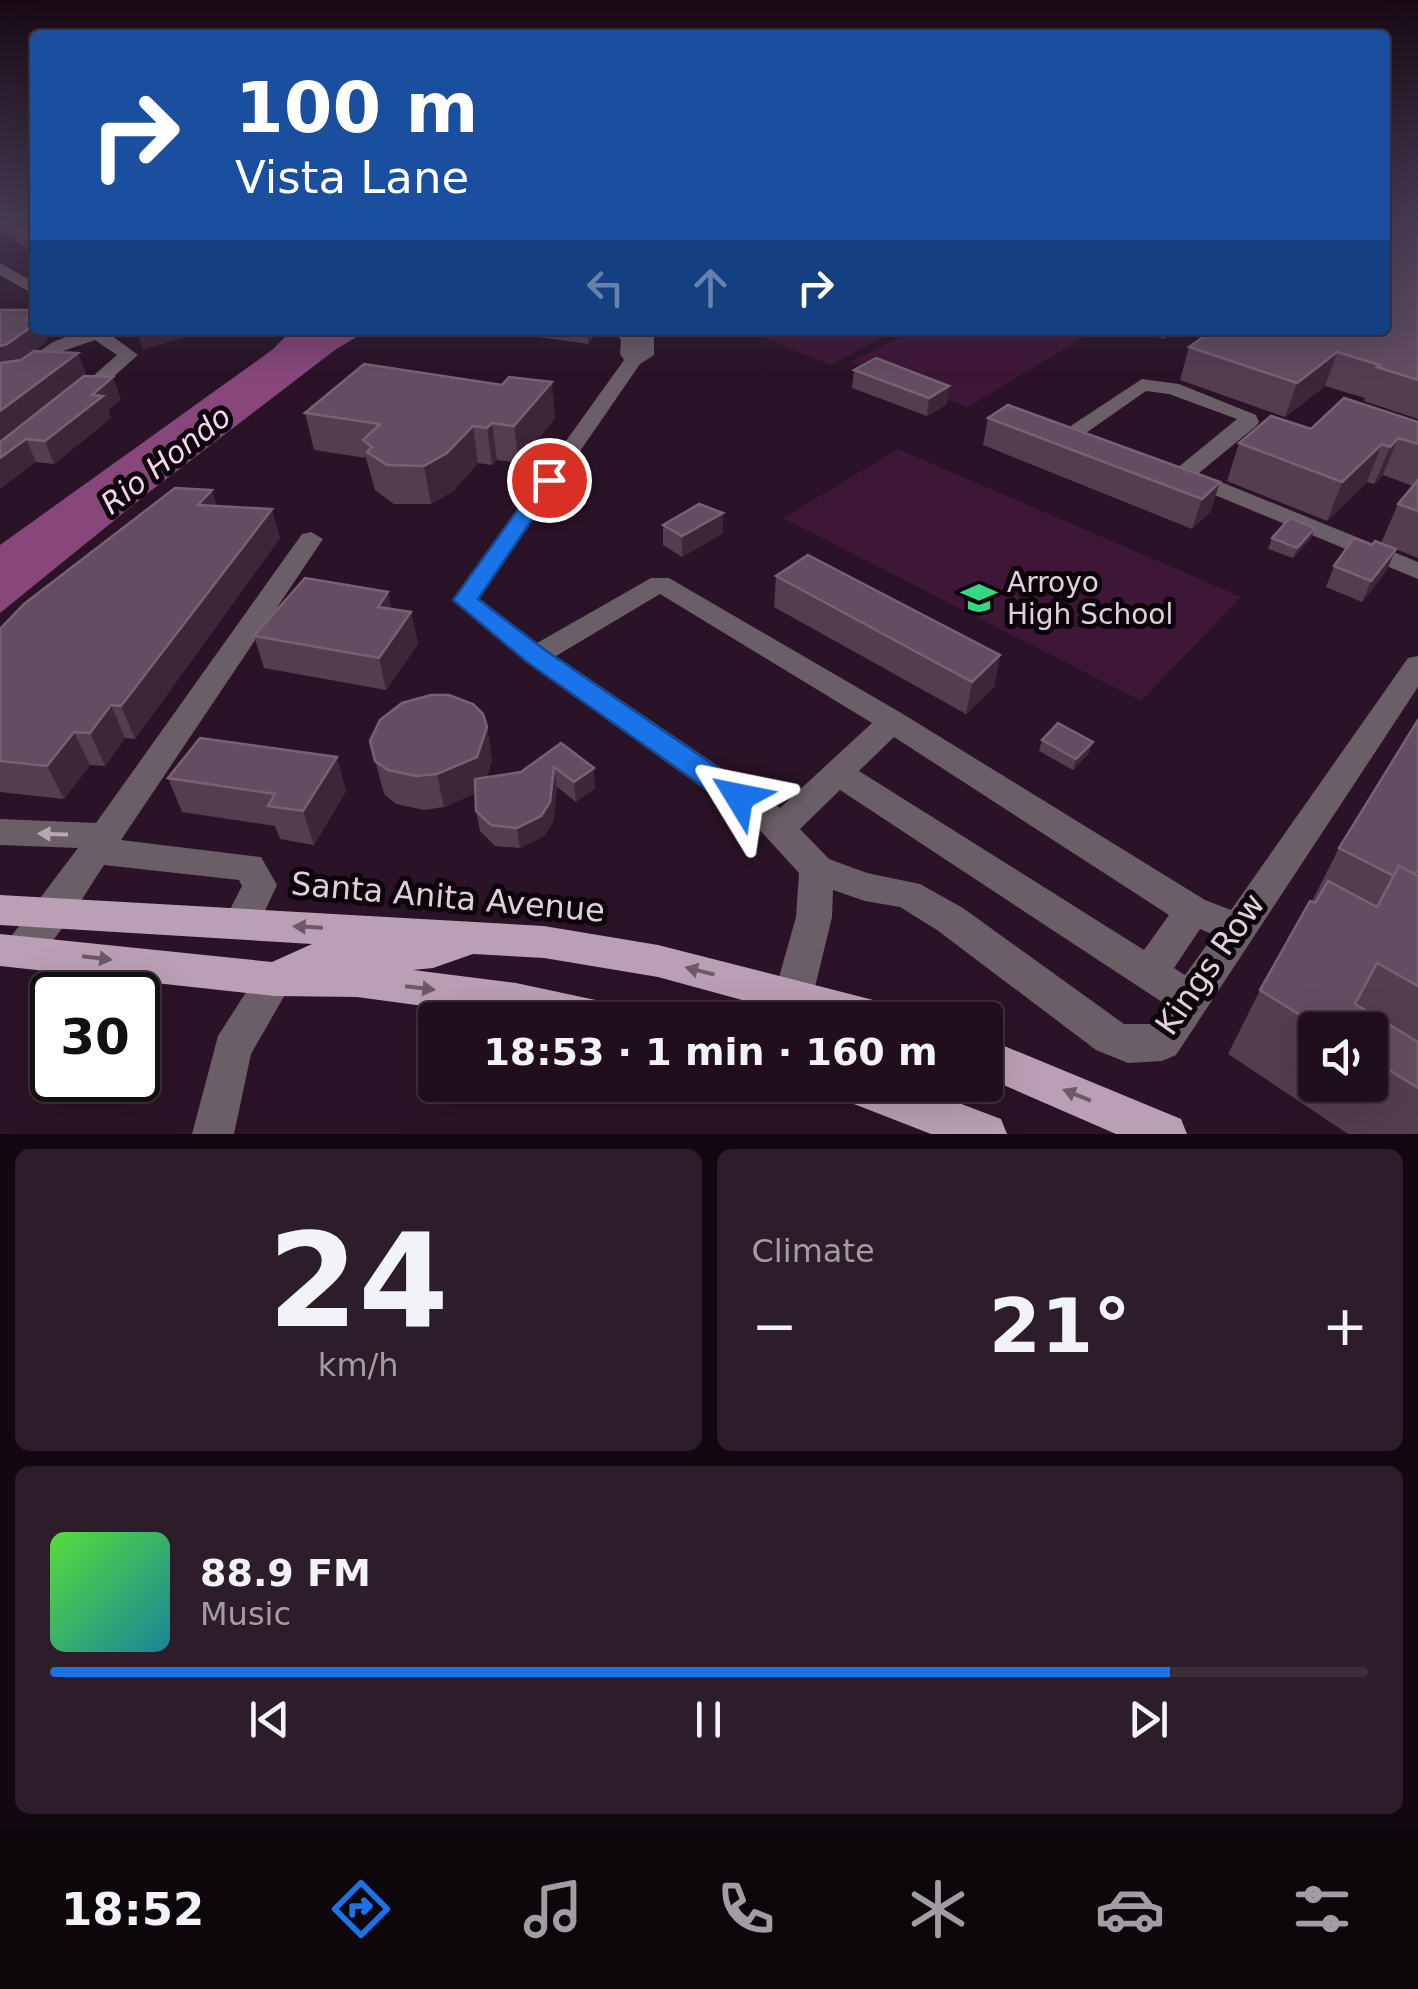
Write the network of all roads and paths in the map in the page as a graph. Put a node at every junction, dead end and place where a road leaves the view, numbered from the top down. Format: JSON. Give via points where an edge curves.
{"nodes":[{"id":1,"x":0,"y":268,"type":"edge"},
{"id":2,"x":30,"y":285,"type":"edge"},
{"id":3,"x":87,"y":335,"type":"edge"},
{"id":4,"x":99,"y":335,"type":"edge"},
{"id":5,"x":626,"y":335,"type":"edge"},
{"id":6,"x":646,"y":335,"type":"edge"},
{"id":7,"x":634,"y":360,"type":"junction"},
{"id":8,"x":0,"y":377,"type":"edge"},
{"id":9,"x":65,"y":408,"type":"edge"},
{"id":10,"x":1108,"y":444,"type":"edge"},
{"id":11,"x":311,"y":539,"type":"dead end"},
{"id":12,"x":1418,"y":571,"type":"edge"},
{"id":13,"x":536,"y":656,"type":"junction"},
{"id":14,"x":1418,"y":665,"type":"edge"},
{"id":15,"x":892,"y":721,"type":"junction"},
{"id":16,"x":836,"y":772,"type":"junction"},
{"id":17,"x":779,"y":829,"type":"junction"},
{"id":18,"x":0,"y":832,"type":"edge"},
{"id":19,"x":100,"y":843,"type":"junction"},
{"id":20,"x":818,"y":869,"type":"junction"},
{"id":21,"x":0,"y":910,"type":"edge"},
{"id":22,"x":1192,"y":911,"type":"junction"},
{"id":23,"x":52,"y":913,"type":"junction"},
{"id":24,"x":241,"y":922,"type":"junction"},
{"id":25,"x":1238,"y":928,"type":"junction"},
{"id":26,"x":475,"y":937,"type":"junction"},
{"id":27,"x":9,"y":950,"type":"edge"},
{"id":28,"x":1149,"y":973,"type":"junction"},
{"id":29,"x":275,"y":979,"type":"junction"},
{"id":30,"x":1189,"y":998,"type":"junction"},
{"id":31,"x":525,"y":1002,"type":"edge"},
{"id":32,"x":774,"y":1002,"type":"edge"},
{"id":33,"x":793,"y":1002,"type":"edge"},
{"id":34,"x":1003,"y":1065,"type":"edge"},
{"id":35,"x":901,"y":1102,"type":"edge"},
{"id":36,"x":214,"y":1134,"type":"edge"},
{"id":37,"x":986,"y":1134,"type":"edge"},
{"id":38,"x":1166,"y":1134,"type":"edge"}],
"edges":[{"from":1,"to":2,"type":"street"},
{"from":3,"to":8,"type":"street","via":[[57,347],[22,374]]},
{"from":4,"to":9,"type":"street","via":[[128,355]]},
{"from":5,"to":7,"type":"street"},
{"from":6,"to":7,"type":"street","via":[[645,355]]},
{"from":7,"to":13,"type":"street","name":"Kings Row","via":[[465,600]]},
{"from":10,"to":12,"type":"street","via":[[1073,430],[1142,385],[1172,388],[1246,415],[1249,422],[1176,471]]},
{"from":11,"to":19,"type":"street"},
{"from":13,"to":15,"type":"street","via":[[660,583]]},
{"from":13,"to":17,"type":"street","name":"Kings Row"},
{"from":14,"to":25,"type":"street","name":"Kings Row"},
{"from":15,"to":16,"type":"street"},
{"from":15,"to":22,"type":"street"},
{"from":16,"to":17,"type":"street"},
{"from":16,"to":28,"type":"street"},
{"from":17,"to":20,"type":"street","name":"Kings Row"},
{"from":19,"to":18,"type":"street","one_way":true},
{"from":19,"to":23,"type":"street"},
{"from":19,"to":24,"type":"street","via":[[248,867],[260,885]]},
{"from":20,"to":30,"type":"street","name":"Kings Row","via":[[908,894],[1128,1044],[1162,1042]]},
{"from":20,"to":33,"type":"street","via":[[814,917]]},
{"from":21,"to":23,"type":"main road","name":"Santa Anita Avenue"},
{"from":22,"to":25,"type":"street"},
{"from":22,"to":28,"type":"street"},
{"from":23,"to":24,"type":"main road","name":"Santa Anita Avenue"},
{"from":23,"to":27,"type":"street"},
{"from":26,"to":24,"type":"main road","name":"Santa Anita Avenue","one_way":true},
{"from":25,"to":30,"type":"street","name":"Kings Row"},
{"from":26,"to":29,"type":"main road","via":[[433,952],[328,954]]},
{"from":32,"to":26,"type":"main road","name":"Santa Anita Avenue","one_way":true,"via":[[658,961]]},
{"from":27,"to":29,"type":"main road","one_way":true},
{"from":28,"to":30,"type":"street"},
{"from":29,"to":31,"type":"main road","one_way":true,"via":[[358,980]]},
{"from":29,"to":36,"type":"street","via":[[232,1049]]},
{"from":38,"to":34,"type":"main road","one_way":true},
{"from":35,"to":37,"type":"main road"}]}
